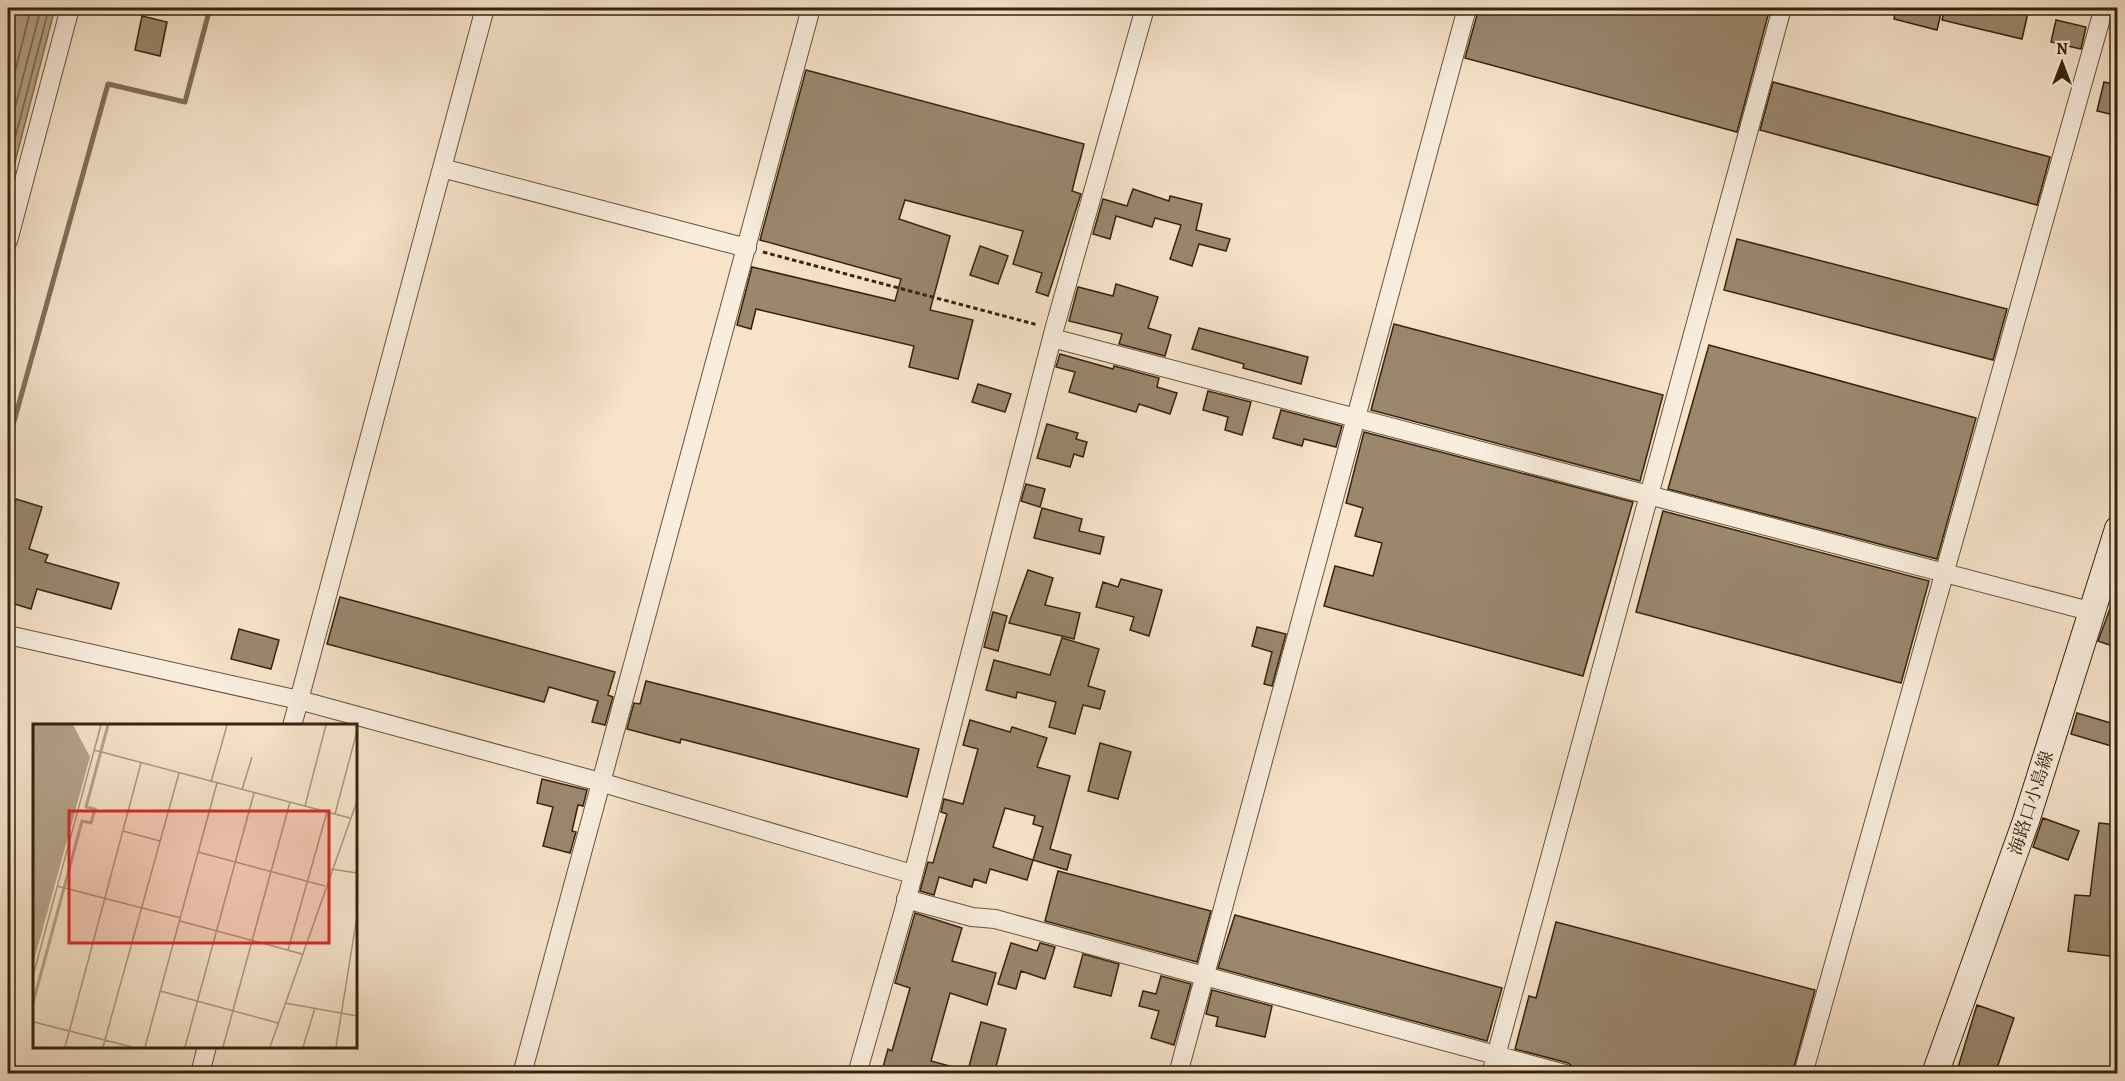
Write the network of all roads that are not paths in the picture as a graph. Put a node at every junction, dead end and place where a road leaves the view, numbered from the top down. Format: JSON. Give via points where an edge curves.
{"nodes":[{"id":1,"x":70,"y":8,"type":"edge"},
{"id":2,"x":485,"y":8,"type":"edge"},
{"id":3,"x":811,"y":8,"type":"edge"},
{"id":4,"x":1145,"y":8,"type":"edge"},
{"id":5,"x":1467,"y":8,"type":"edge"},
{"id":6,"x":1782,"y":8,"type":"edge"},
{"id":7,"x":2104,"y":11,"type":"edge"},
{"id":8,"x":442,"y":168,"type":"junction"},
{"id":9,"x":8,"y":242,"type":"edge"},
{"id":10,"x":747,"y":248,"type":"junction"},
{"id":11,"x":1053,"y":334,"type":"junction"},
{"id":12,"x":1354,"y":419,"type":"junction"},
{"id":13,"x":1650,"y":497,"type":"junction"},
{"id":14,"x":2118,"y":529,"type":"edge"},
{"id":15,"x":1944,"y":571,"type":"junction"},
{"id":16,"x":2093,"y":612,"type":"junction"},
{"id":17,"x":8,"y":635,"type":"edge"},
{"id":18,"x":299,"y":700,"type":"junction"},
{"id":19,"x":293,"y":724,"type":"edge"},
{"id":20,"x":600,"y":782,"type":"junction"},
{"id":21,"x":912,"y":874,"type":"junction"},
{"id":22,"x":906,"y":899,"type":"junction"},
{"id":23,"x":1204,"y":975,"type":"junction"},
{"id":24,"x":207,"y":1048,"type":"edge"},
{"id":25,"x":1496,"y":1054,"type":"junction"},
{"id":26,"x":200,"y":1074,"type":"edge"},
{"id":27,"x":522,"y":1074,"type":"edge"},
{"id":28,"x":857,"y":1074,"type":"edge"},
{"id":29,"x":1178,"y":1074,"type":"edge"},
{"id":30,"x":1491,"y":1074,"type":"edge"},
{"id":31,"x":1565,"y":1074,"type":"edge"},
{"id":32,"x":1803,"y":1074,"type":"edge"},
{"id":33,"x":1935,"y":1074,"type":"edge"}],
"edges":[{"from":1,"to":9,"type":"street"},
{"from":2,"to":8,"type":"street"},
{"from":3,"to":10,"type":"street"},
{"from":4,"to":11,"type":"street"},
{"from":5,"to":12,"type":"street"},
{"from":6,"to":13,"type":"street"},
{"from":7,"to":15,"type":"street"},
{"from":8,"to":10,"type":"street"},
{"from":8,"to":18,"type":"street"},
{"from":10,"to":20,"type":"street"},
{"from":11,"to":12,"type":"street"},
{"from":11,"to":21,"type":"street"},
{"from":12,"to":13,"type":"street"},
{"from":12,"to":23,"type":"street"},
{"from":13,"to":15,"type":"street","via":[[1936,573]]},
{"from":13,"to":25,"type":"street"},
{"from":14,"to":16,"type":"main road","name":"海路口小島線"},
{"from":15,"to":16,"type":"street"},
{"from":15,"to":32,"type":"street"},
{"from":16,"to":33,"type":"main road","name":"海路口小島線","via":[[2026,821]]},
{"from":17,"to":18,"type":"street"},
{"from":18,"to":19,"type":"street"},
{"from":18,"to":20,"type":"street"},
{"from":20,"to":21,"type":"street"},
{"from":20,"to":27,"type":"street"},
{"from":21,"to":22,"type":"street"},
{"from":22,"to":23,"type":"street"},
{"from":22,"to":28,"type":"street"},
{"from":23,"to":25,"type":"street"},
{"from":23,"to":29,"type":"street"},
{"from":24,"to":26,"type":"street"},
{"from":25,"to":30,"type":"street"},
{"from":25,"to":31,"type":"street"}]}
